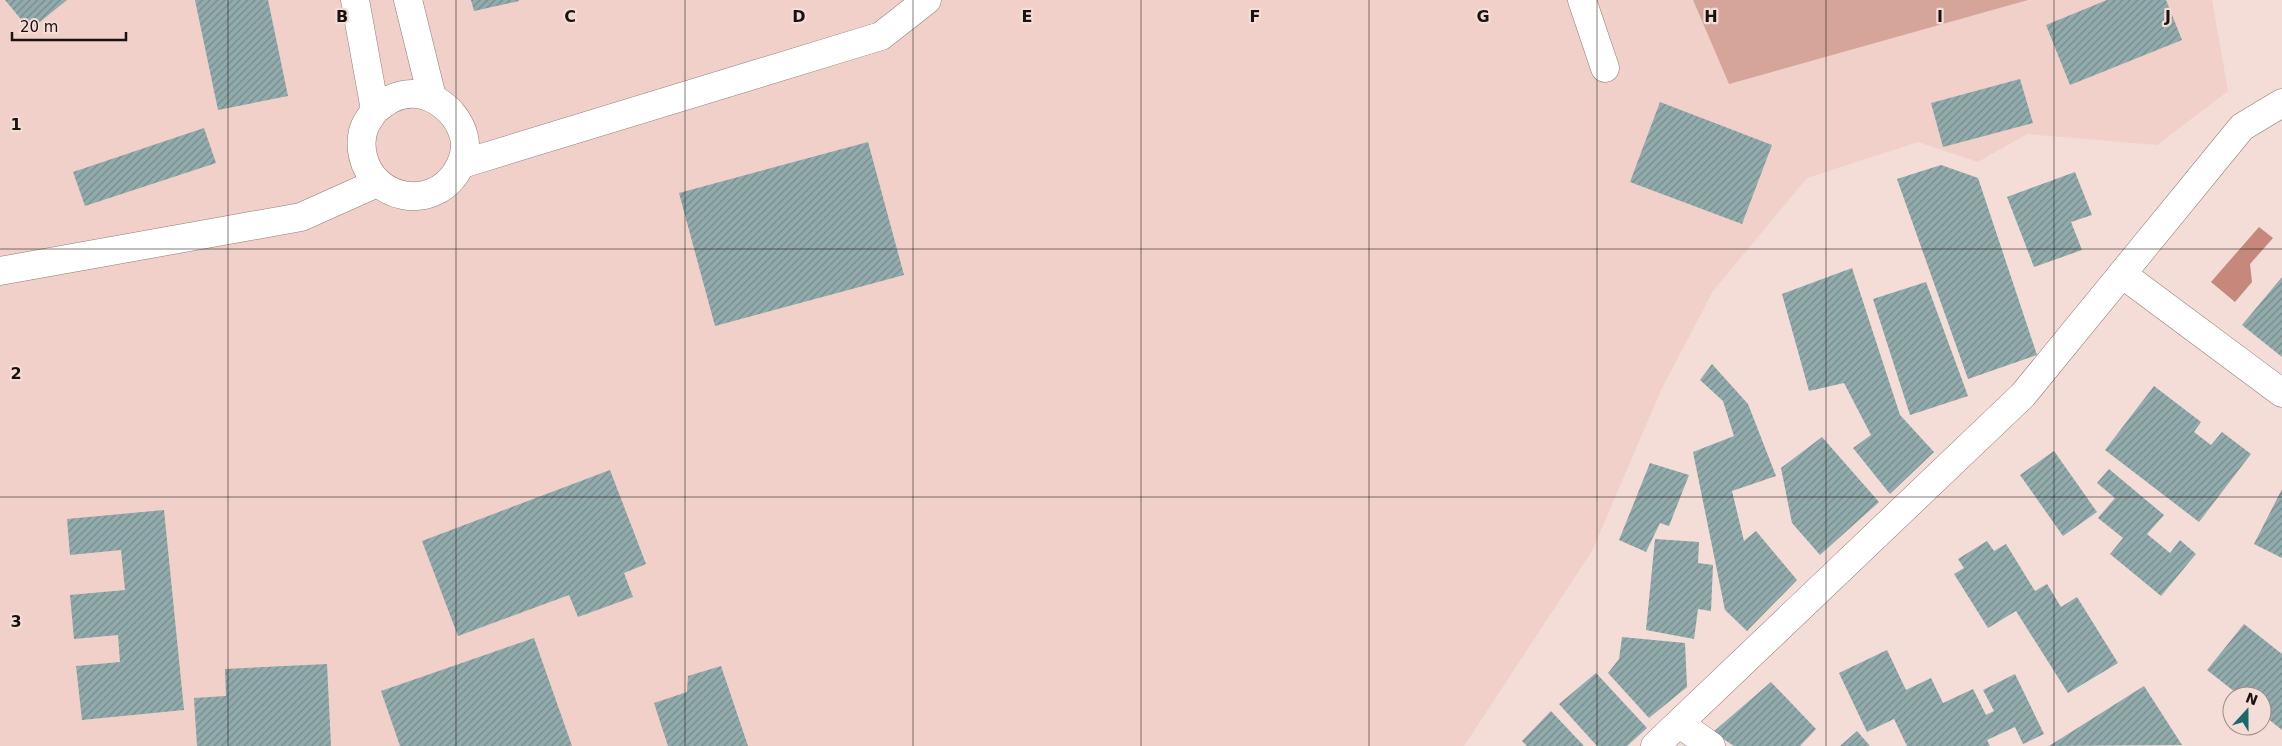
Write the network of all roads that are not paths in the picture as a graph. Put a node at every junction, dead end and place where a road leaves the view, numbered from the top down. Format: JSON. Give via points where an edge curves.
{"nodes":[{"id":1,"x":355,"y":0,"type":"edge"},
{"id":2,"x":408,"y":0,"type":"edge"},
{"id":3,"x":927,"y":0,"type":"edge"},
{"id":4,"x":1582,"y":0,"type":"edge"},
{"id":5,"x":1605,"y":68,"type":"dead end"},
{"id":6,"x":432,"y":97,"type":"junction"},
{"id":7,"x":2282,"y":103,"type":"edge"},
{"id":8,"x":375,"y":110,"type":"junction"},
{"id":9,"x":462,"y":164,"type":"junction"},
{"id":10,"x":377,"y":184,"type":"junction"},
{"id":11,"x":0,"y":271,"type":"edge"},
{"id":12,"x":2122,"y":274,"type":"junction"},
{"id":13,"x":2282,"y":393,"type":"edge"},
{"id":14,"x":1680,"y":724,"type":"junction"},
{"id":15,"x":1655,"y":746,"type":"edge"},
{"id":16,"x":1711,"y":746,"type":"edge"}],
"edges":[{"from":1,"to":8,"type":"street"},
{"from":2,"to":6,"type":"street"},
{"from":3,"to":9,"type":"street","via":[[881,36]]},
{"from":4,"to":5,"type":"street"},
{"from":6,"to":8,"type":"street","via":[[405,95],[392,98]]},
{"from":6,"to":9,"type":"street","via":[[449,109],[461,125],[465,145]]},
{"from":7,"to":12,"type":"street","via":[[2242,127]]},
{"from":8,"to":10,"type":"street","via":[[364,127],[361,147],[366,167]]},
{"from":9,"to":10,"type":"street","via":[[450,182],[434,193],[414,198],[394,194]]},
{"from":10,"to":11,"type":"street","via":[[301,217]]},
{"from":12,"to":13,"type":"street"},
{"from":12,"to":14,"type":"street","via":[[2023,395]]},
{"from":14,"to":15,"type":"street"},
{"from":14,"to":16,"type":"street"}]}
